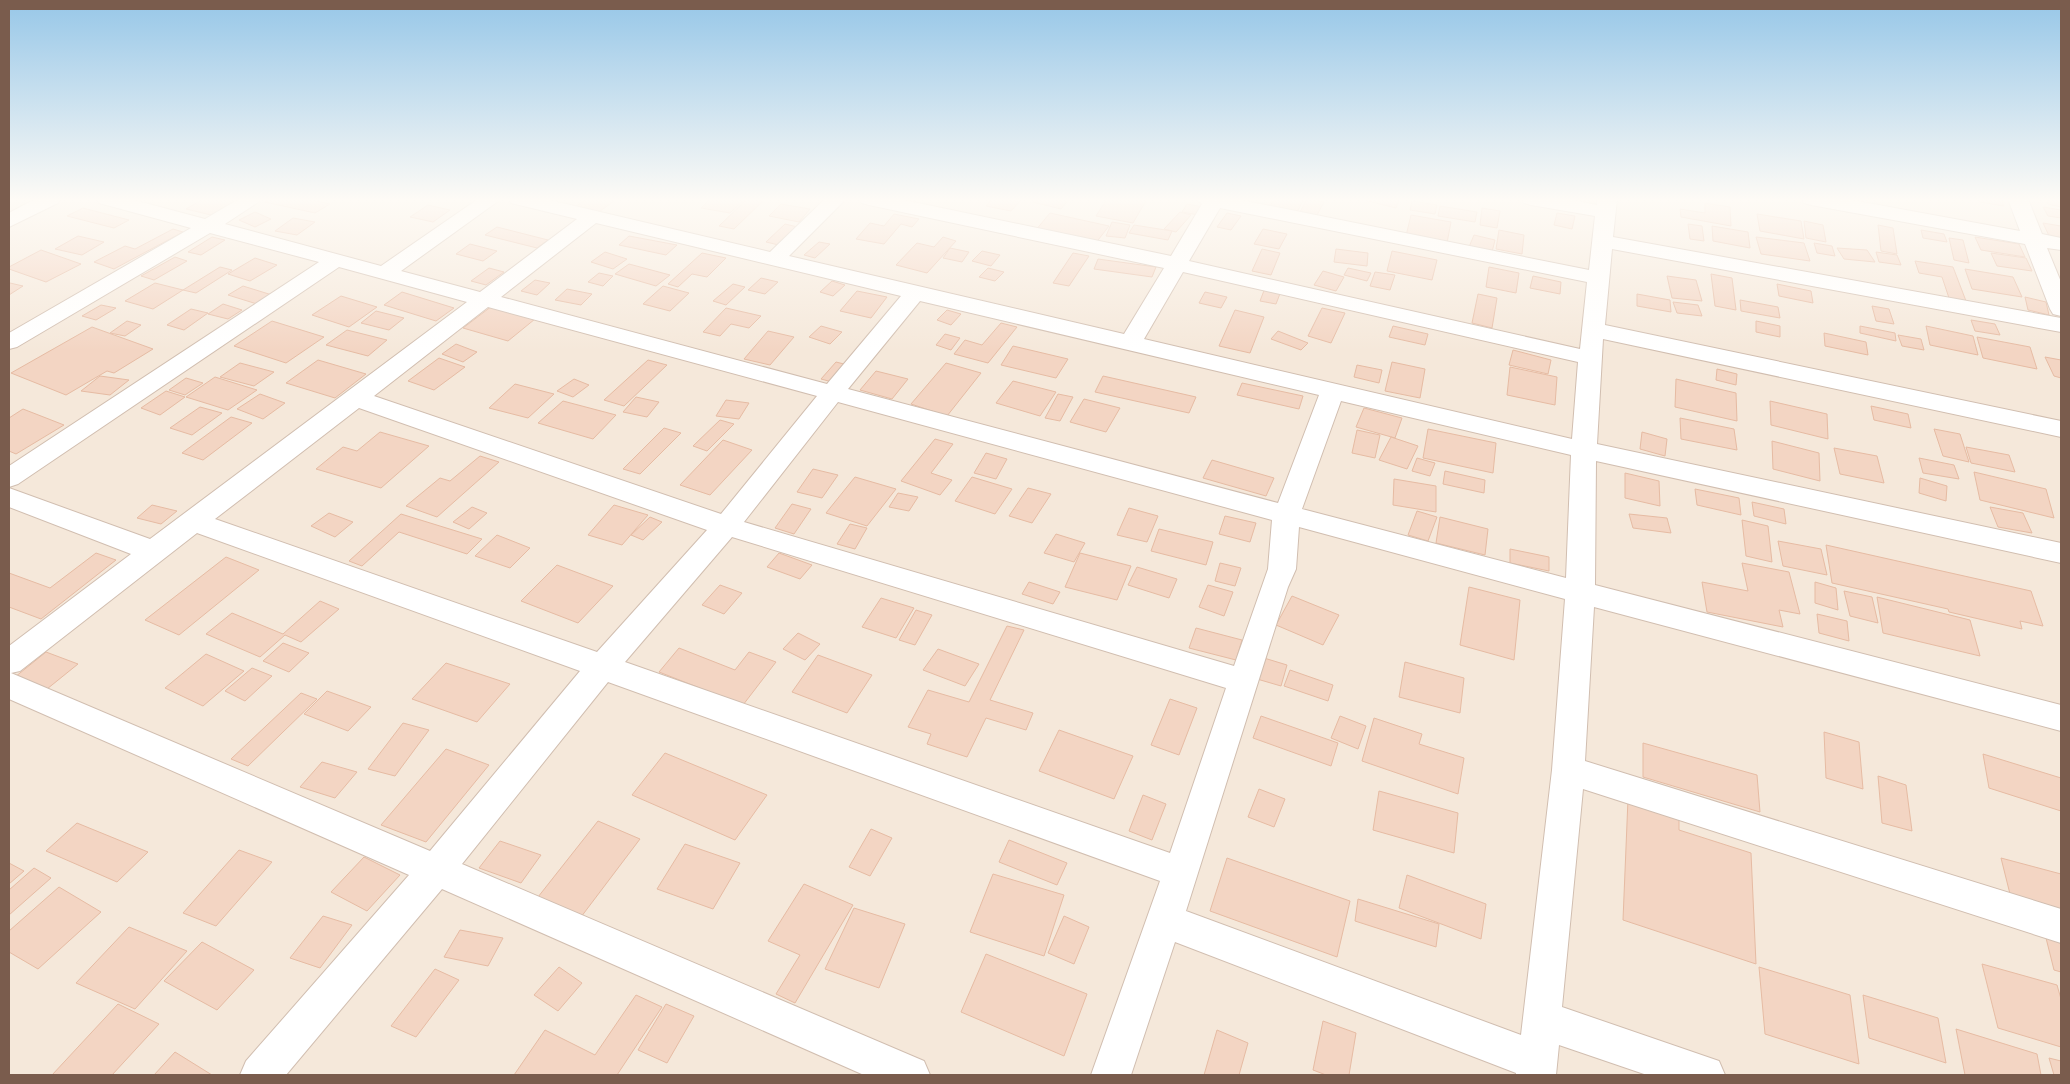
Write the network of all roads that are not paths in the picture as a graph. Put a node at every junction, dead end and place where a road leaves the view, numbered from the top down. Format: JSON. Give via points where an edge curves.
{"nodes":[{"id":1,"x":167,"y":250,"type":"edge"},
{"id":2,"x":298,"y":250,"type":"edge"},
{"id":3,"x":419,"y":250,"type":"edge"},
{"id":4,"x":550,"y":250,"type":"edge"},
{"id":5,"x":730,"y":250,"type":"edge"},
{"id":6,"x":785,"y":250,"type":"edge"},
{"id":7,"x":1108,"y":250,"type":"edge"},
{"id":8,"x":1185,"y":250,"type":"edge"},
{"id":9,"x":1456,"y":250,"type":"edge"},
{"id":10,"x":1600,"y":250,"type":"edge"},
{"id":11,"x":1648,"y":250,"type":"edge"},
{"id":12,"x":2038,"y":250,"type":"edge"},
{"id":13,"x":338,"y":260,"type":"junction"},
{"id":14,"x":774,"y":260,"type":"junction"},
{"id":15,"x":1178,"y":264,"type":"junction"},
{"id":16,"x":384,"y":273,"type":"junction"},
{"id":17,"x":1597,"y":278,"type":"junction"},
{"id":18,"x":915,"y":293,"type":"junction"},
{"id":19,"x":486,"y":299,"type":"junction"},
{"id":20,"x":2061,"y":309,"type":"edge"},
{"id":21,"x":2061,"y":325,"type":"edge"},
{"id":22,"x":9,"y":342,"type":"edge"},
{"id":23,"x":1130,"y":344,"type":"junction"},
{"id":24,"x":1592,"y":344,"type":"junction"},
{"id":25,"x":1334,"y":391,"type":"junction"},
{"id":26,"x":832,"y":393,"type":"junction"},
{"id":27,"x":354,"y":398,"type":"junction"},
{"id":28,"x":2061,"y":429,"type":"edge"},
{"id":29,"x":1584,"y":450,"type":"junction"},
{"id":30,"x":9,"y":478,"type":"edge"},
{"id":31,"x":9,"y":497,"type":"edge"},
{"id":32,"x":1286,"y":516,"type":"junction"},
{"id":33,"x":193,"y":521,"type":"junction"},
{"id":34,"x":726,"y":526,"type":"junction"},
{"id":35,"x":153,"y":550,"type":"junction"},
{"id":36,"x":2061,"y":553,"type":"edge"},
{"id":37,"x":1580,"y":594,"type":"junction"},
{"id":38,"x":9,"y":662,"type":"edge"},
{"id":39,"x":602,"y":667,"type":"junction"},
{"id":40,"x":1244,"y":681,"type":"junction"},
{"id":41,"x":9,"y":685,"type":"edge"},
{"id":42,"x":2061,"y":718,"type":"edge"},
{"id":43,"x":1568,"y":770,"type":"junction"},
{"id":44,"x":437,"y":869,"type":"junction"},
{"id":45,"x":1179,"y":872,"type":"junction"},
{"id":46,"x":1165,"y":921,"type":"junction"},
{"id":47,"x":2061,"y":926,"type":"edge"},
{"id":48,"x":1542,"y":1020,"type":"junction"},
{"id":49,"x":1537,"y":1068,"type":"edge"},
{"id":50,"x":260,"y":1075,"type":"edge"},
{"id":51,"x":910,"y":1075,"type":"edge"},
{"id":52,"x":1111,"y":1075,"type":"edge"},
{"id":53,"x":1706,"y":1075,"type":"edge"}],
"edges":[{"from":1,"to":22,"type":"street"},
{"from":2,"to":13,"type":"street"},
{"from":3,"to":16,"type":"street"},
{"from":4,"to":19,"type":"street"},
{"from":5,"to":14,"type":"street"},
{"from":6,"to":14,"type":"street"},
{"from":7,"to":15,"type":"street"},
{"from":8,"to":15,"type":"street"},
{"from":9,"to":17,"type":"street"},
{"from":10,"to":17,"type":"street"},
{"from":11,"to":21,"type":"street"},
{"from":12,"to":20,"type":"street"},
{"from":13,"to":16,"type":"street"},
{"from":13,"to":30,"type":"street"},
{"from":14,"to":18,"type":"street"},
{"from":15,"to":23,"type":"street"},
{"from":15,"to":24,"type":"street"},
{"from":16,"to":19,"type":"street"},
{"from":17,"to":24,"type":"street"},
{"from":18,"to":23,"type":"street"},
{"from":18,"to":26,"type":"street"},
{"from":19,"to":26,"type":"street"},
{"from":19,"to":27,"type":"street"},
{"from":23,"to":25,"type":"street"},
{"from":24,"to":28,"type":"street"},
{"from":24,"to":29,"type":"street"},
{"from":25,"to":29,"type":"street"},
{"from":25,"to":32,"type":"street"},
{"from":26,"to":32,"type":"street"},
{"from":26,"to":34,"type":"street"},
{"from":27,"to":33,"type":"street"},
{"from":27,"to":34,"type":"street"},
{"from":29,"to":36,"type":"street"},
{"from":29,"to":37,"type":"street"},
{"from":31,"to":35,"type":"street"},
{"from":32,"to":37,"type":"street"},
{"from":32,"to":40,"type":"street","via":[[1282,569]]},
{"from":33,"to":35,"type":"street"},
{"from":33,"to":39,"type":"street"},
{"from":34,"to":39,"type":"street"},
{"from":34,"to":40,"type":"street"},
{"from":35,"to":38,"type":"street"},
{"from":37,"to":42,"type":"street"},
{"from":37,"to":43,"type":"street"},
{"from":39,"to":44,"type":"street"},
{"from":39,"to":45,"type":"street"},
{"from":40,"to":45,"type":"street"},
{"from":41,"to":44,"type":"street"},
{"from":43,"to":47,"type":"street"},
{"from":43,"to":48,"type":"street"},
{"from":44,"to":50,"type":"street"},
{"from":44,"to":51,"type":"street"},
{"from":45,"to":46,"type":"street"},
{"from":46,"to":49,"type":"street"},
{"from":46,"to":52,"type":"street"},
{"from":48,"to":49,"type":"street"},
{"from":48,"to":53,"type":"street"}]}
